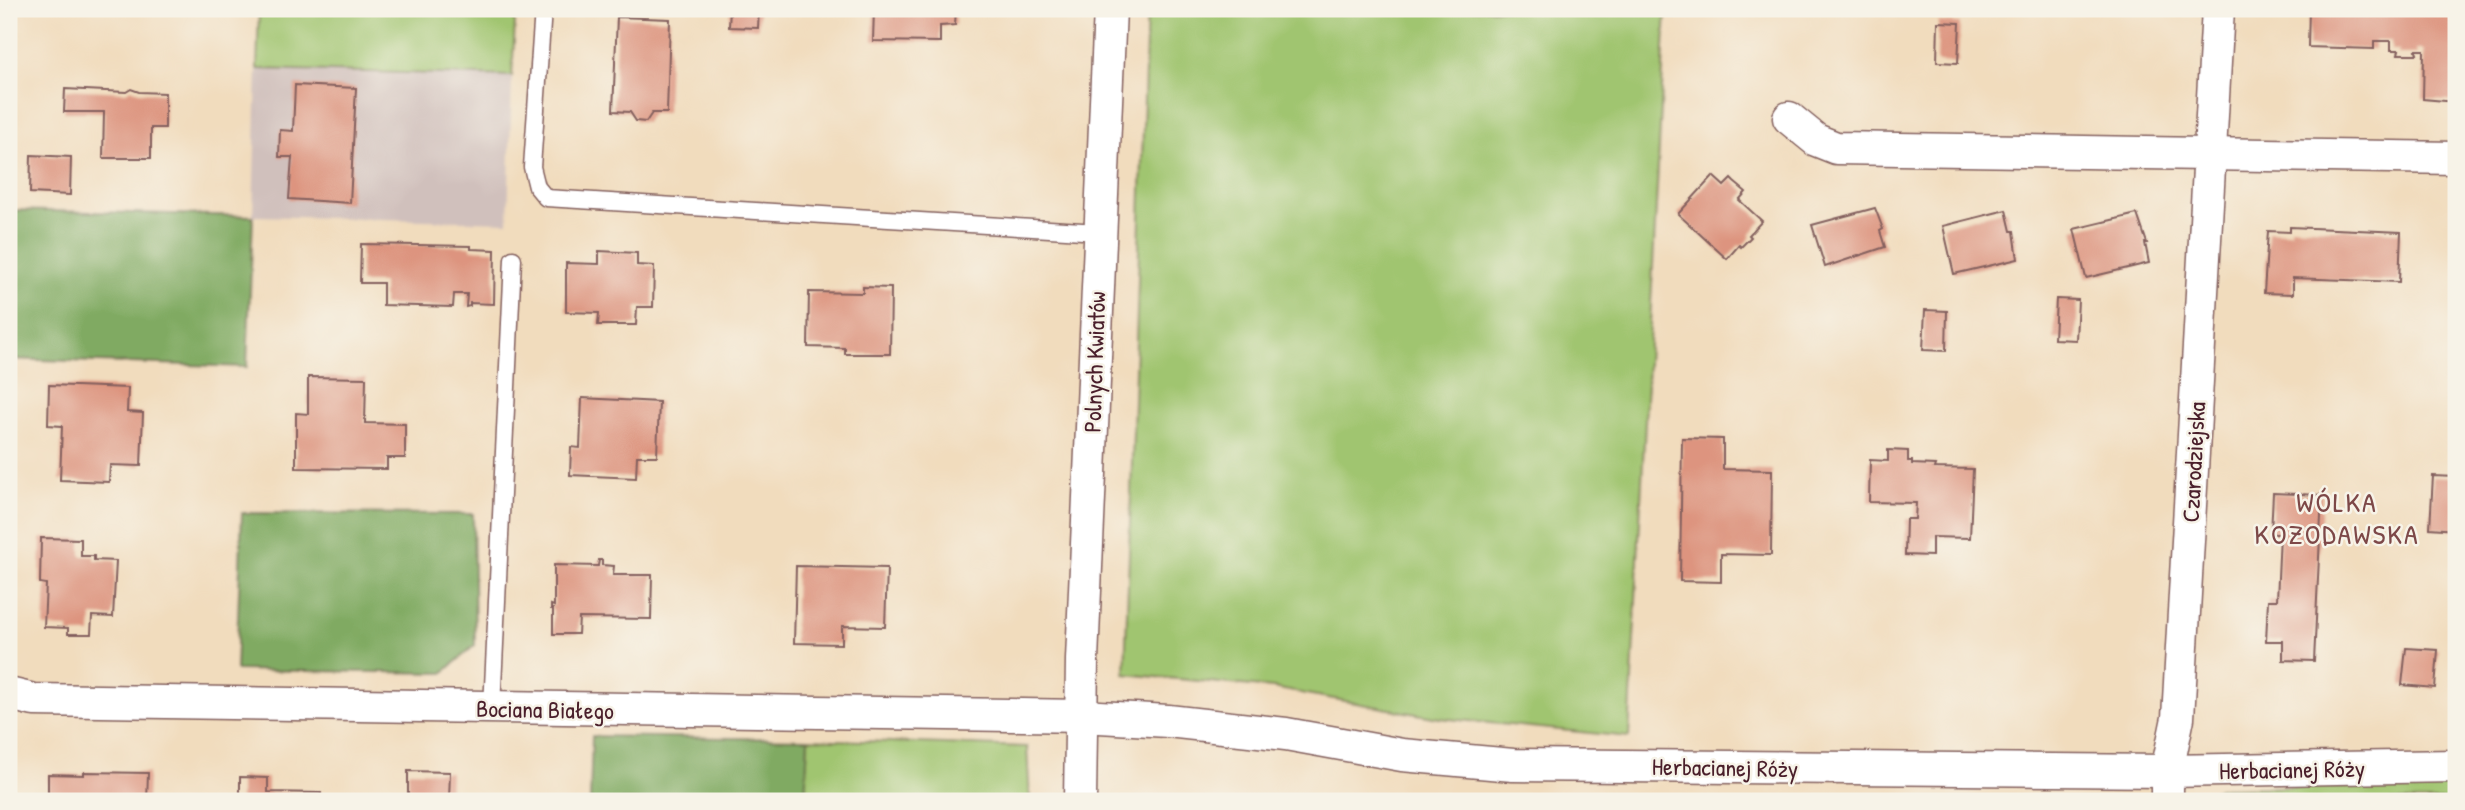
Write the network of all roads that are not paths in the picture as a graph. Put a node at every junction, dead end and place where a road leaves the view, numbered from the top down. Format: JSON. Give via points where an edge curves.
{"nodes":[{"id":1,"x":543,"y":9,"type":"edge"},
{"id":2,"x":1110,"y":9,"type":"edge"},
{"id":3,"x":2218,"y":9,"type":"edge"},
{"id":4,"x":1789,"y":118,"type":"dead end"},
{"id":5,"x":2211,"y":152,"type":"junction"},
{"id":6,"x":2456,"y":158,"type":"edge"},
{"id":7,"x":1099,"y":232,"type":"junction"},
{"id":8,"x":513,"y":259,"type":"dead end"},
{"id":9,"x":9,"y":694,"type":"edge"},
{"id":10,"x":492,"y":708,"type":"junction"},
{"id":11,"x":1082,"y":716,"type":"junction"},
{"id":12,"x":2456,"y":766,"type":"edge"},
{"id":13,"x":2167,"y":786,"type":"edge"},
{"id":14,"x":1080,"y":801,"type":"edge"}],
"edges":[{"from":1,"to":7,"type":"lane","via":[[532,167],[537,187],[546,198]]},
{"from":2,"to":7,"type":"street","name":"Polnych Kwiatów"},
{"from":3,"to":5,"type":"street","name":"Czarodziejska"},
{"from":4,"to":5,"type":"street","via":[[1816,141],[1836,148]]},
{"from":5,"to":6,"type":"street"},
{"from":5,"to":13,"type":"street","name":"Czarodziejska","via":[[2178,718]]},
{"from":7,"to":11,"type":"street","name":"Polnych Kwiatów"},
{"from":8,"to":10,"type":"lane"},
{"from":9,"to":10,"type":"street","name":"Bociana Białego","via":[[34,700]]},
{"from":10,"to":11,"type":"street","name":"Bociana Białego"},
{"from":11,"to":13,"type":"street","name":"Herbacianej Róży","via":[[1286,734],[1402,755],[1513,765]]},
{"from":11,"to":14,"type":"street"},
{"from":12,"to":13,"type":"street","name":"Herbacianej Róży"}]}
